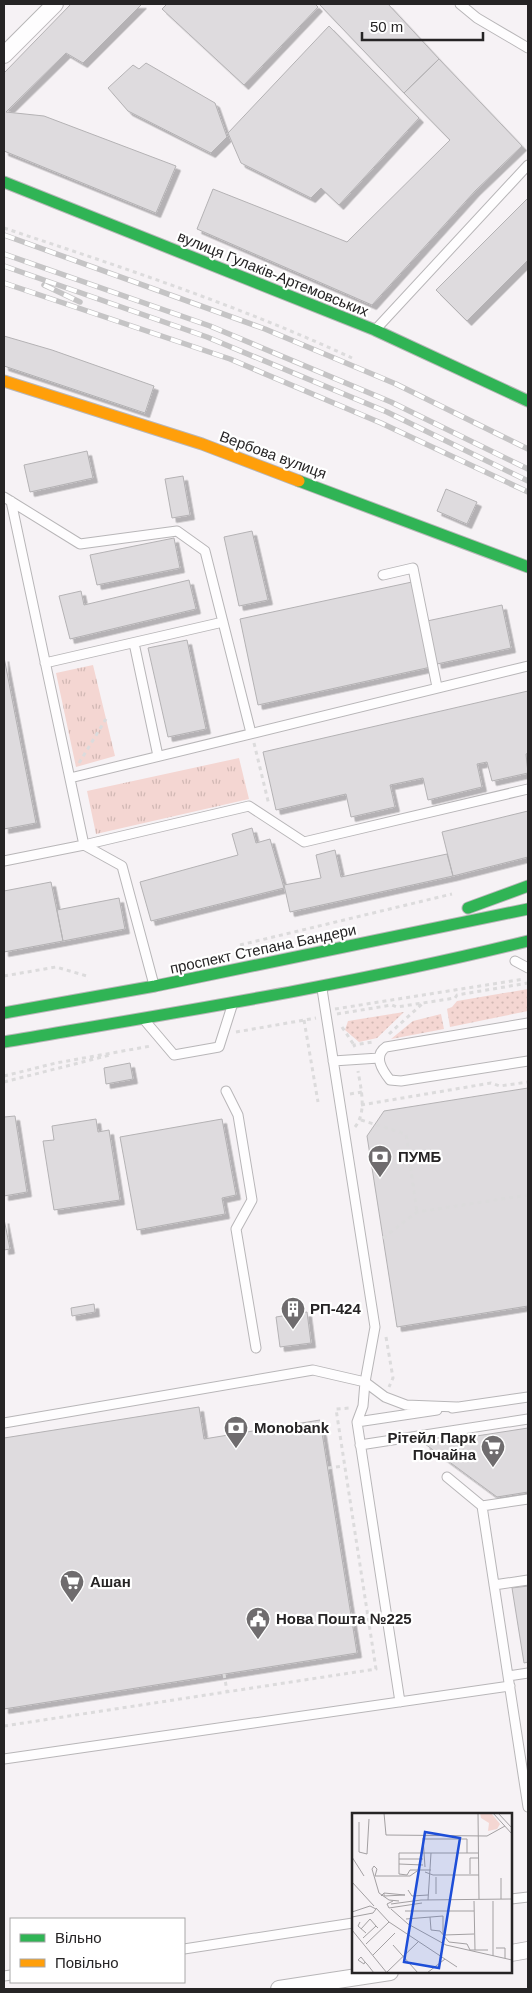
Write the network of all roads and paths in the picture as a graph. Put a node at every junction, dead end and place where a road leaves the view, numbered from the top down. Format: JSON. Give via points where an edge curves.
{"nodes":[{"id":1,"x":55,"y":4,"type":"edge"},
{"id":2,"x":460,"y":4,"type":"edge"},
{"id":3,"x":528,"y":48,"type":"edge"},
{"id":4,"x":4,"y":55,"type":"edge"},
{"id":5,"x":528,"y":165,"type":"edge"},
{"id":6,"x":4,"y":182,"type":"edge"},
{"id":7,"x":4,"y":228,"type":"edge"},
{"id":8,"x":376,"y":330,"type":"junction"},
{"id":9,"x":352,"y":358,"type":"dead end"},
{"id":10,"x":4,"y":381,"type":"edge"},
{"id":11,"x":528,"y":402,"type":"edge"},
{"id":12,"x":6,"y":500,"type":"edge"},
{"id":13,"x":528,"y":567,"type":"edge"},
{"id":14,"x":383,"y":575,"type":"dead end"},
{"id":15,"x":223,"y":622,"type":"junction"},
{"id":16,"x":134,"y":642,"type":"junction"},
{"id":17,"x":45,"y":663,"type":"junction"},
{"id":18,"x":528,"y":666,"type":"edge"},
{"id":19,"x":437,"y":687,"type":"junction"},
{"id":20,"x":106,"y":719,"type":"dead end"},
{"id":21,"x":251,"y":733,"type":"junction"},
{"id":22,"x":158,"y":756,"type":"junction"},
{"id":23,"x":70,"y":778,"type":"junction"},
{"id":24,"x":528,"y":789,"type":"edge"},
{"id":25,"x":274,"y":822,"type":"junction"},
{"id":26,"x":84,"y":845,"type":"junction"},
{"id":27,"x":4,"y":861,"type":"edge"},
{"id":28,"x":528,"y":886,"type":"edge"},
{"id":29,"x":457,"y":892,"type":"dead end"},
{"id":30,"x":528,"y":909,"type":"edge"},
{"id":31,"x":393,"y":937,"type":"junction"},
{"id":32,"x":528,"y":941,"type":"edge"},
{"id":33,"x":239,"y":946,"type":"dead end"},
{"id":34,"x":528,"y":960,"type":"edge"},
{"id":35,"x":510,"y":961,"type":"joint"},
{"id":36,"x":487,"y":962,"type":"dead end"},
{"id":37,"x":432,"y":965,"type":"junction"},
{"id":38,"x":528,"y":968,"type":"edge"},
{"id":39,"x":95,"y":975,"type":"dead end"},
{"id":40,"x":76,"y":978,"type":"dead end"},
{"id":41,"x":528,"y":978,"type":"edge"},
{"id":42,"x":528,"y":983,"type":"edge"},
{"id":43,"x":155,"y":986,"type":"junction"},
{"id":44,"x":322,"y":987,"type":"junction"},
{"id":45,"x":233,"y":1002,"type":"junction"},
{"id":46,"x":4,"y":1013,"type":"edge"},
{"id":47,"x":325,"y":1013,"type":"junction"},
{"id":48,"x":340,"y":1014,"type":"junction"},
{"id":49,"x":143,"y":1018,"type":"junction"},
{"id":50,"x":528,"y":1023,"type":"edge"},
{"id":51,"x":4,"y":1042,"type":"edge"},
{"id":52,"x":354,"y":1045,"type":"dead end"},
{"id":53,"x":379,"y":1058,"type":"junction"},
{"id":54,"x":333,"y":1061,"type":"junction"},
{"id":55,"x":528,"y":1061,"type":"edge"},
{"id":56,"x":4,"y":1076,"type":"edge"},
{"id":57,"x":4,"y":1082,"type":"edge"},
{"id":58,"x":528,"y":1082,"type":"edge"},
{"id":59,"x":226,"y":1091,"type":"dead end"},
{"id":60,"x":362,"y":1092,"type":"dead end"},
{"id":61,"x":347,"y":1094,"type":"dead end"},
{"id":62,"x":318,"y":1102,"type":"dead end"},
{"id":63,"x":361,"y":1105,"type":"dead end"},
{"id":64,"x":361,"y":1120,"type":"dead end"},
{"id":65,"x":528,"y":1195,"type":"edge"},
{"id":66,"x":417,"y":1212,"type":"junction"},
{"id":67,"x":383,"y":1238,"type":"dead end"},
{"id":68,"x":386,"y":1335,"type":"dead end"},
{"id":69,"x":256,"y":1348,"type":"dead end"},
{"id":70,"x":393,"y":1378,"type":"dead end"},
{"id":71,"x":365,"y":1382,"type":"junction"},
{"id":72,"x":528,"y":1397,"type":"edge"},
{"id":73,"x":457,"y":1407,"type":"junction"},
{"id":74,"x":336,"y":1409,"type":"dead end"},
{"id":75,"x":528,"y":1419,"type":"edge"},
{"id":76,"x":357,"y":1422,"type":"junction"},
{"id":77,"x":4,"y":1423,"type":"edge"},
{"id":78,"x":360,"y":1445,"type":"junction"},
{"id":79,"x":344,"y":1466,"type":"junction"},
{"id":80,"x":328,"y":1468,"type":"dead end"},
{"id":81,"x":447,"y":1478,"type":"dead end"},
{"id":82,"x":528,"y":1499,"type":"edge"},
{"id":83,"x":482,"y":1506,"type":"junction"},
{"id":84,"x":528,"y":1580,"type":"edge"},
{"id":85,"x":494,"y":1585,"type":"junction"},
{"id":86,"x":528,"y":1673,"type":"edge"},
{"id":87,"x":224,"y":1674,"type":"dead end"},
{"id":88,"x":509,"y":1681,"type":"junction"},
{"id":89,"x":227,"y":1691,"type":"junction"},
{"id":90,"x":400,"y":1702,"type":"junction"},
{"id":91,"x":4,"y":1726,"type":"edge"},
{"id":92,"x":4,"y":1759,"type":"edge"},
{"id":93,"x":528,"y":1807,"type":"edge"},
{"id":94,"x":528,"y":1897,"type":"edge"},
{"id":95,"x":512,"y":1900,"type":"edge"},
{"id":96,"x":352,"y":1923,"type":"edge"},
{"id":97,"x":185,"y":1949,"type":"edge"},
{"id":98,"x":528,"y":1950,"type":"edge"},
{"id":99,"x":512,"y":1952,"type":"edge"},
{"id":100,"x":383,"y":1973,"type":"edge"},
{"id":101,"x":279,"y":1989,"type":"edge"}],
"edges":[{"from":1,"to":4,"type":"street"},
{"from":2,"to":3,"type":"lane","via":[[477,18]]},
{"from":5,"to":8,"type":"lane"},
{"from":6,"to":8,"type":"main road","name":"вулиця Гулаків-Артемовських"},
{"from":7,"to":9,"type":"path","via":[[284,328]]},
{"from":8,"to":11,"type":"main road","name":"вулиця Гулаків-Артемовських"},
{"from":10,"to":13,"type":"main road","name":"Вербова вулиця","via":[[202,444]]},
{"from":12,"to":15,"type":"lane","via":[[80,544],[177,531],[205,551]]},
{"from":12,"to":17,"type":"lane"},
{"from":14,"to":19,"type":"lane","via":[[413,568]]},
{"from":15,"to":16,"type":"lane"},
{"from":15,"to":21,"type":"lane"},
{"from":16,"to":17,"type":"lane"},
{"from":16,"to":22,"type":"lane"},
{"from":17,"to":23,"type":"lane"},
{"from":18,"to":19,"type":"lane"},
{"from":19,"to":21,"type":"lane"},
{"from":20,"to":23,"type":"path"},
{"from":21,"to":22,"type":"lane"},
{"from":21,"to":25,"type":"path"},
{"from":22,"to":23,"type":"lane"},
{"from":23,"to":26,"type":"lane"},
{"from":24,"to":25,"type":"lane","via":[[304,842]]},
{"from":25,"to":26,"type":"lane","via":[[249,806]]},
{"from":26,"to":27,"type":"lane"},
{"from":26,"to":43,"type":"lane","via":[[122,866]]},
{"from":28,"to":31,"type":"main road"},
{"from":29,"to":33,"type":"path"},
{"from":30,"to":31,"type":"main road","name":"проспект Степана Бандери"},
{"from":31,"to":43,"type":"main road","name":"проспект Степана Бандери"},
{"from":32,"to":37,"type":"main road"},
{"from":34,"to":35,"type":"main road"},
{"from":35,"to":38,"type":"lane"},
{"from":36,"to":37,"type":"main road"},
{"from":37,"to":44,"type":"main road"},
{"from":39,"to":40,"type":"path"},
{"from":41,"to":47,"type":"path"},
{"from":42,"to":48,"type":"path","via":[[457,995],[446,1000],[397,1008],[392,1004]]},
{"from":43,"to":46,"type":"main road","name":"проспект Степана Бандери"},
{"from":44,"to":45,"type":"main road"},
{"from":44,"to":47,"type":"lane"},
{"from":45,"to":49,"type":"main road"},
{"from":45,"to":49,"type":"lane","via":[[219,1048],[174,1055]]},
{"from":47,"to":48,"type":"path"},
{"from":47,"to":54,"type":"lane"},
{"from":47,"to":62,"type":"path","via":[[304,1020]]},
{"from":48,"to":52,"type":"path","via":[[345,1034]]},
{"from":49,"to":51,"type":"main road"},
{"from":50,"to":53,"type":"lane","via":[[386,1047],[381,1050]]},
{"from":53,"to":54,"type":"lane"},
{"from":53,"to":55,"type":"lane","via":[[381,1068],[390,1080],[401,1081]]},
{"from":54,"to":71,"type":"lane","via":[[375,1327]]},
{"from":56,"to":57,"type":"path","via":[[135,1049]]},
{"from":58,"to":63,"type":"path","via":[[500,1086],[491,1083]]},
{"from":59,"to":69,"type":"lane","via":[[238,1115],[252,1200],[236,1229]]},
{"from":60,"to":61,"type":"path"},
{"from":64,"to":66,"type":"path","via":[[406,1134]]},
{"from":65,"to":66,"type":"path"},
{"from":66,"to":67,"type":"path"},
{"from":68,"to":70,"type":"path"},
{"from":71,"to":73,"type":"lane","via":[[385,1397],[406,1405]]},
{"from":71,"to":76,"type":"lane","via":[[363,1406]]},
{"from":71,"to":77,"type":"lane","via":[[313,1370]]},
{"from":72,"to":73,"type":"lane"},
{"from":73,"to":76,"type":"lane"},
{"from":74,"to":79,"type":"path"},
{"from":75,"to":78,"type":"lane"},
{"from":76,"to":78,"type":"lane"},
{"from":78,"to":90,"type":"lane"},
{"from":79,"to":80,"type":"path"},
{"from":79,"to":89,"type":"path","via":[[376,1669]]},
{"from":81,"to":83,"type":"lane"},
{"from":82,"to":83,"type":"lane"},
{"from":83,"to":85,"type":"lane"},
{"from":84,"to":85,"type":"lane"},
{"from":85,"to":88,"type":"lane"},
{"from":86,"to":88,"type":"lane"},
{"from":87,"to":89,"type":"path"},
{"from":88,"to":90,"type":"lane"},
{"from":88,"to":93,"type":"lane"},
{"from":89,"to":91,"type":"path"},
{"from":90,"to":92,"type":"lane"},
{"from":94,"to":95,"type":"lane"},
{"from":96,"to":97,"type":"lane"},
{"from":98,"to":99,"type":"street"},
{"from":100,"to":101,"type":"street"}]}
